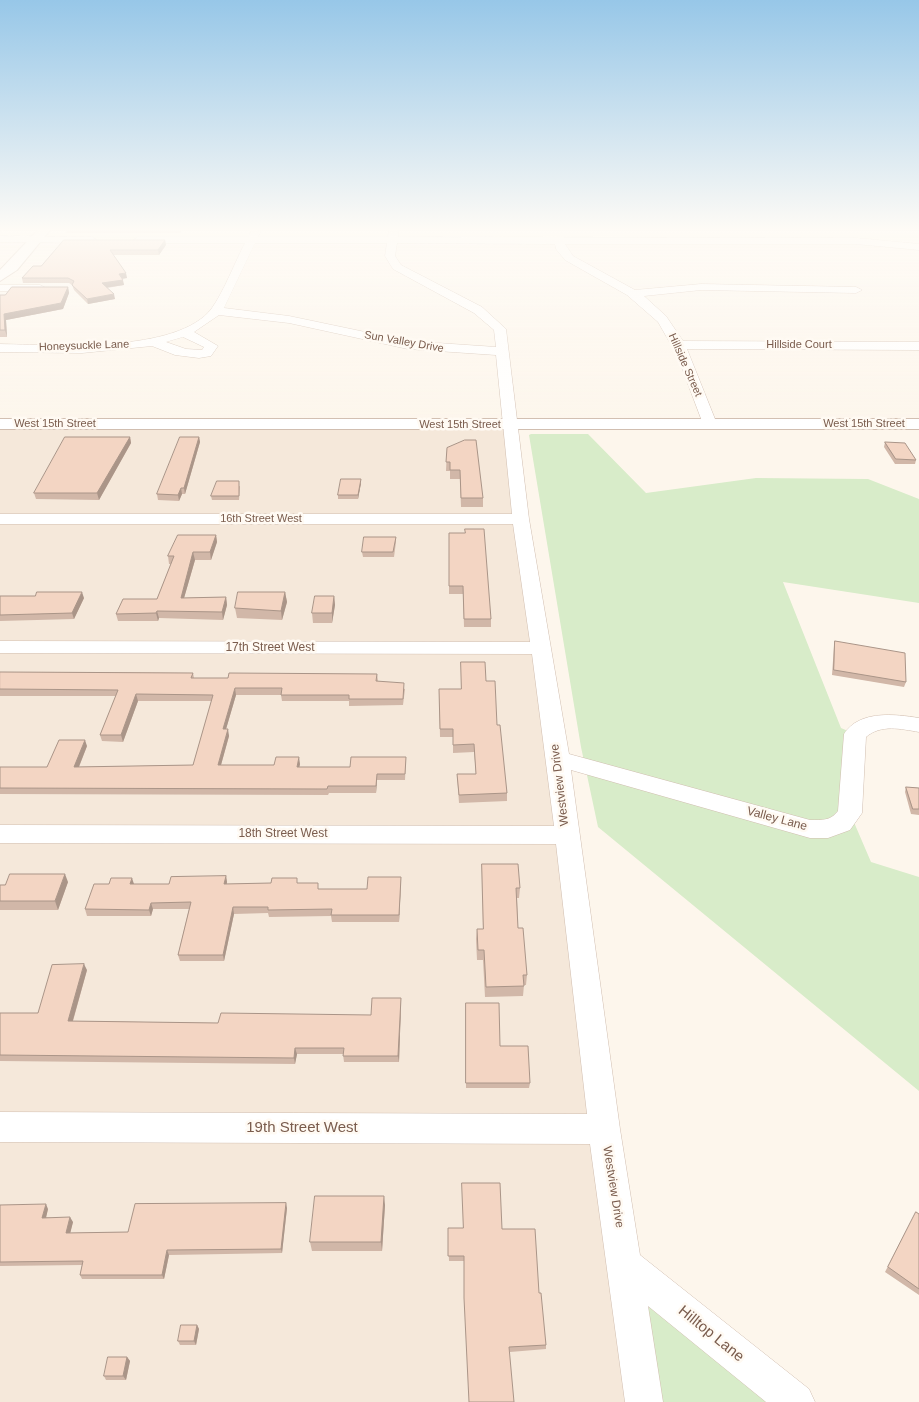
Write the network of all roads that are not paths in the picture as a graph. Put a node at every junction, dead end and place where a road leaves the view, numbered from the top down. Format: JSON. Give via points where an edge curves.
{"nodes":[{"id":1,"x":224,"y":294,"type":"edge"},
{"id":2,"x":447,"y":294,"type":"edge"},
{"id":3,"x":632,"y":294,"type":"edge"},
{"id":4,"x":216,"y":311,"type":"junction"},
{"id":5,"x":183,"y":332,"type":"junction"},
{"id":6,"x":155,"y":342,"type":"junction"},
{"id":7,"x":678,"y":345,"type":"junction"},
{"id":8,"x":919,"y":346,"type":"edge"},
{"id":9,"x":0,"y":348,"type":"edge"},
{"id":10,"x":504,"y":351,"type":"junction"},
{"id":11,"x":0,"y":424,"type":"edge"},
{"id":12,"x":710,"y":424,"type":"junction"},
{"id":13,"x":919,"y":424,"type":"edge"},
{"id":14,"x":510,"y":425,"type":"junction"},
{"id":15,"x":0,"y":518,"type":"edge"},
{"id":16,"x":521,"y":520,"type":"junction"},
{"id":17,"x":0,"y":647,"type":"edge"},
{"id":18,"x":541,"y":648,"type":"junction"},
{"id":19,"x":919,"y":725,"type":"edge"},
{"id":20,"x":558,"y":759,"type":"junction"},
{"id":21,"x":0,"y":834,"type":"edge"},
{"id":22,"x":566,"y":835,"type":"junction"},
{"id":23,"x":0,"y":1127,"type":"edge"},
{"id":24,"x":604,"y":1129,"type":"junction"},
{"id":25,"x":626,"y":1266,"type":"junction"},
{"id":26,"x":644,"y":1402,"type":"edge"},
{"id":27,"x":796,"y":1402,"type":"edge"}],
"edges":[{"from":1,"to":4,"type":"street","name":"Honeysuckle Lane"},
{"from":2,"to":10,"type":"street","name":"Westview Drive","via":[[478,310],[500,328]]},
{"from":3,"to":7,"type":"street","name":"Hillside Street","via":[[662,318]]},
{"from":4,"to":5,"type":"street","name":"Honeysuckle Lane","via":[[203,324]]},
{"from":4,"to":10,"type":"street","name":"Sun Valley Drive","via":[[263,314],[408,345]]},
{"from":5,"to":6,"type":"street","name":"Honeysuckle Lane"},
{"from":5,"to":6,"type":"street","via":[[212,346],[206,353],[192,355],[179,354]]},
{"from":6,"to":9,"type":"street","name":"Honeysuckle Lane","via":[[104,348]]},
{"from":7,"to":8,"type":"street","name":"Hillside Court"},
{"from":7,"to":12,"type":"street","name":"Hillside Street"},
{"from":10,"to":14,"type":"street","name":"Westview Drive"},
{"from":11,"to":14,"type":"street","name":"West 15th Street"},
{"from":12,"to":13,"type":"street","name":"West 15th Street"},
{"from":12,"to":14,"type":"street","name":"West 15th Street"},
{"from":14,"to":16,"type":"street","name":"Westview Drive"},
{"from":15,"to":16,"type":"street","name":"16th Street West"},
{"from":16,"to":18,"type":"street","name":"Westview Drive"},
{"from":17,"to":18,"type":"street","name":"17th Street West"},
{"from":18,"to":20,"type":"street","name":"Westview Drive"},
{"from":19,"to":20,"type":"street","name":"Valley Lane","via":[[879,722],[863,726],[855,734],[850,813],[841,824],[828,829],[810,829]]},
{"from":20,"to":22,"type":"street","name":"Westview Drive"},
{"from":21,"to":22,"type":"street","name":"18th Street West"},
{"from":22,"to":24,"type":"street","name":"Westview Drive"},
{"from":23,"to":24,"type":"street","name":"19th Street West"},
{"from":24,"to":25,"type":"street","name":"Westview Drive"},
{"from":25,"to":26,"type":"street","name":"Westview Drive"},
{"from":25,"to":27,"type":"street","name":"Hilltop Lane"}]}
